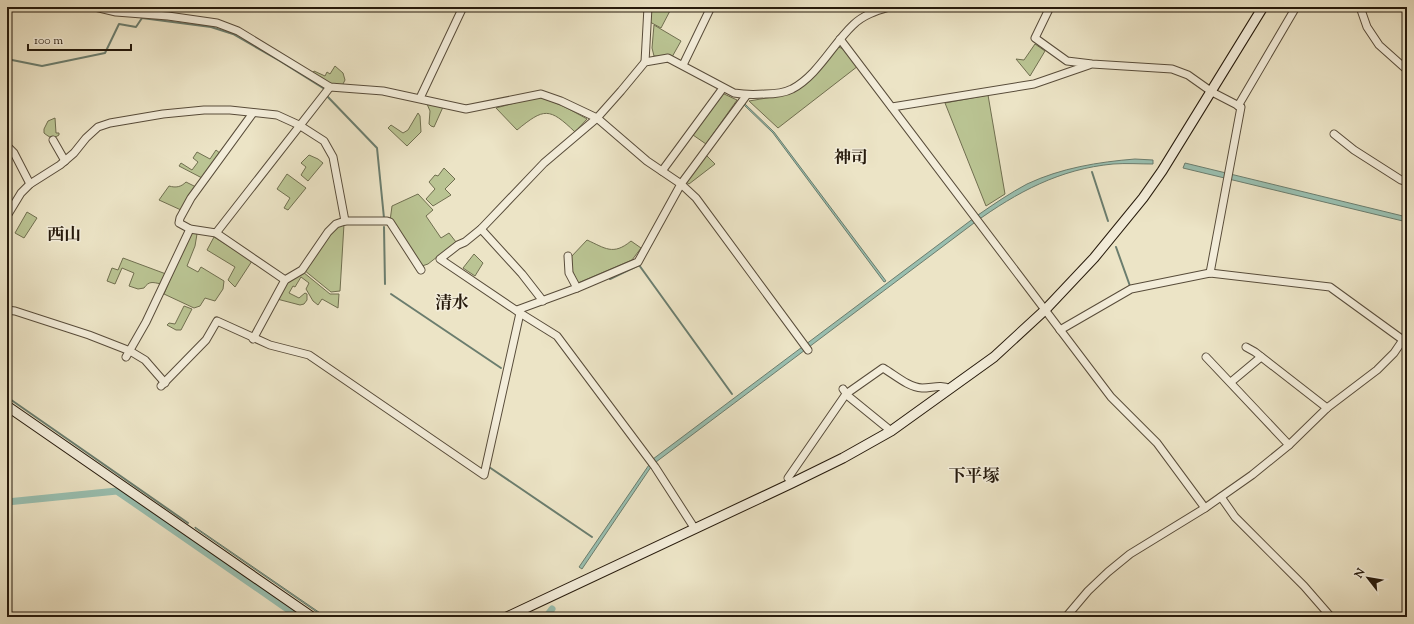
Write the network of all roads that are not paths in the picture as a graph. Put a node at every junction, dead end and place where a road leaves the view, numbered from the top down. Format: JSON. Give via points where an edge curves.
{"nodes":[{"id":1,"x":95,"y":7,"type":"edge"},
{"id":2,"x":463,"y":7,"type":"edge"},
{"id":3,"x":648,"y":7,"type":"edge"},
{"id":4,"x":711,"y":7,"type":"edge"},
{"id":5,"x":889,"y":7,"type":"edge"},
{"id":6,"x":1050,"y":7,"type":"edge"},
{"id":7,"x":1263,"y":7,"type":"edge"},
{"id":8,"x":1296,"y":7,"type":"edge"},
{"id":9,"x":1360,"y":7,"type":"edge"},
{"id":10,"x":134,"y":10,"type":"edge"},
{"id":11,"x":840,"y":39,"type":"junction"},
{"id":12,"x":645,"y":62,"type":"junction"},
{"id":13,"x":1092,"y":64,"type":"junction"},
{"id":14,"x":683,"y":65,"type":"junction"},
{"id":15,"x":1407,"y":70,"type":"edge"},
{"id":16,"x":330,"y":87,"type":"junction"},
{"id":17,"x":723,"y":88,"type":"junction"},
{"id":18,"x":1212,"y":92,"type":"junction"},
{"id":19,"x":746,"y":96,"type":"junction"},
{"id":20,"x":420,"y":98,"type":"junction"},
{"id":21,"x":1238,"y":106,"type":"junction"},
{"id":22,"x":892,"y":107,"type":"junction"},
{"id":23,"x":253,"y":113,"type":"junction"},
{"id":24,"x":597,"y":118,"type":"junction"},
{"id":25,"x":299,"y":125,"type":"junction"},
{"id":26,"x":1334,"y":134,"type":"dead end"},
{"id":27,"x":52,"y":140,"type":"dead end"},
{"id":28,"x":7,"y":146,"type":"edge"},
{"id":29,"x":10,"y":153,"type":"edge"},
{"id":30,"x":65,"y":161,"type":"junction"},
{"id":31,"x":662,"y":171,"type":"junction"},
{"id":32,"x":1407,"y":182,"type":"edge"},
{"id":33,"x":30,"y":184,"type":"junction"},
{"id":34,"x":681,"y":184,"type":"junction"},
{"id":35,"x":7,"y":216,"type":"edge"},
{"id":36,"x":345,"y":221,"type":"junction"},
{"id":37,"x":190,"y":229,"type":"junction"},
{"id":38,"x":481,"y":229,"type":"junction"},
{"id":39,"x":216,"y":233,"type":"junction"},
{"id":40,"x":568,"y":256,"type":"dead end"},
{"id":41,"x":421,"y":270,"type":"dead end"},
{"id":42,"x":1210,"y":273,"type":"junction"},
{"id":43,"x":285,"y":280,"type":"junction"},
{"id":44,"x":577,"y":288,"type":"junction"},
{"id":45,"x":543,"y":301,"type":"junction"},
{"id":46,"x":7,"y":310,"type":"edge"},
{"id":47,"x":1045,"y":310,"type":"junction"},
{"id":48,"x":518,"y":312,"type":"junction"},
{"id":49,"x":1060,"y":330,"type":"junction"},
{"id":50,"x":1405,"y":337,"type":"edge"},
{"id":51,"x":253,"y":339,"type":"junction"},
{"id":52,"x":1246,"y":347,"type":"dead end"},
{"id":53,"x":808,"y":350,"type":"dead end"},
{"id":54,"x":128,"y":354,"type":"junction"},
{"id":55,"x":1206,"y":357,"type":"dead end"},
{"id":56,"x":1261,"y":357,"type":"junction"},
{"id":57,"x":1231,"y":382,"type":"junction"},
{"id":58,"x":950,"y":389,"type":"junction"},
{"id":59,"x":845,"y":392,"type":"junction"},
{"id":60,"x":7,"y":406,"type":"edge"},
{"id":61,"x":1327,"y":408,"type":"junction"},
{"id":62,"x":891,"y":431,"type":"junction"},
{"id":63,"x":1289,"y":445,"type":"junction"},
{"id":64,"x":788,"y":478,"type":"dead end"},
{"id":65,"x":1220,"y":497,"type":"junction"},
{"id":66,"x":1205,"y":508,"type":"junction"},
{"id":67,"x":694,"y":529,"type":"junction"},
{"id":68,"x":312,"y":617,"type":"edge"},
{"id":69,"x":507,"y":617,"type":"edge"},
{"id":70,"x":1066,"y":617,"type":"edge"},
{"id":71,"x":1331,"y":617,"type":"edge"}],
"edges":[{"from":1,"to":10,"type":"street","via":[[116,12]]},
{"from":2,"to":20,"type":"street"},
{"from":3,"to":12,"type":"street"},
{"from":4,"to":14,"type":"street"},
{"from":5,"to":11,"type":"street","via":[[870,14],[854,24]]},
{"from":6,"to":13,"type":"street","via":[[1035,38],[1067,60]]},
{"from":7,"to":18,"type":"street"},
{"from":8,"to":21,"type":"street"},
{"from":9,"to":15,"type":"street","via":[[1367,27],[1379,45]]},
{"from":10,"to":16,"type":"street","via":[[217,23],[238,31]]},
{"from":11,"to":19,"type":"street","via":[[805,80],[791,89],[772,94]]},
{"from":11,"to":22,"type":"street"},
{"from":12,"to":14,"type":"street","via":[[668,58]]},
{"from":12,"to":24,"type":"street"},
{"from":13,"to":18,"type":"street","via":[[1172,69],[1188,75]]},
{"from":13,"to":22,"type":"street","via":[[1034,84]]},
{"from":14,"to":17,"type":"street"},
{"from":16,"to":20,"type":"street","via":[[383,91]]},
{"from":16,"to":25,"type":"street"},
{"from":17,"to":19,"type":"street"},
{"from":17,"to":31,"type":"street"},
{"from":18,"to":21,"type":"street"},
{"from":18,"to":47,"type":"street","via":[[1143,198],[1094,258]]},
{"from":19,"to":34,"type":"street"},
{"from":20,"to":24,"type":"street","via":[[466,109],[541,94]]},
{"from":21,"to":42,"type":"street","via":[[1241,108]]},
{"from":22,"to":47,"type":"street"},
{"from":23,"to":25,"type":"street","via":[[277,115]]},
{"from":23,"to":30,"type":"street","via":[[204,110],[110,123],[98,127]]},
{"from":23,"to":37,"type":"street","via":[[191,198],[180,218],[179,223]]},
{"from":24,"to":31,"type":"street"},
{"from":24,"to":38,"type":"street","via":[[544,163]]},
{"from":25,"to":36,"type":"street","via":[[324,141],[333,157]]},
{"from":25,"to":39,"type":"street"},
{"from":26,"to":32,"type":"street","via":[[1375,164]]},
{"from":27,"to":30,"type":"street"},
{"from":28,"to":29,"type":"street"},
{"from":29,"to":33,"type":"street"},
{"from":30,"to":33,"type":"street"},
{"from":31,"to":34,"type":"street"},
{"from":33,"to":35,"type":"street","via":[[21,193]]},
{"from":34,"to":44,"type":"street","via":[[638,262]]},
{"from":34,"to":53,"type":"street","via":[[696,198]]},
{"from":36,"to":41,"type":"street","via":[[390,222]]},
{"from":36,"to":43,"type":"street","via":[[336,224],[328,232],[302,270]]},
{"from":37,"to":39,"type":"street"},
{"from":37,"to":54,"type":"street"},
{"from":38,"to":45,"type":"street"},
{"from":38,"to":48,"type":"street","via":[[440,259]]},
{"from":39,"to":43,"type":"street"},
{"from":40,"to":44,"type":"street","via":[[569,272]]},
{"from":42,"to":49,"type":"street","via":[[1131,289]]},
{"from":42,"to":50,"type":"street","via":[[1330,287]]},
{"from":43,"to":51,"type":"street"},
{"from":44,"to":45,"type":"street"},
{"from":45,"to":48,"type":"street"},
{"from":46,"to":54,"type":"street","via":[[82,333]]},
{"from":47,"to":49,"type":"street"},
{"from":47,"to":58,"type":"street","via":[[994,357]]},
{"from":48,"to":51,"type":"street","via":[[484,475],[309,354]]},
{"from":48,"to":67,"type":"street","via":[[557,336],[655,467]]},
{"from":49,"to":66,"type":"street","via":[[1111,397],[1157,443]]},
{"from":50,"to":61,"type":"street","via":[[1377,370]]},
{"from":51,"to":54,"type":"street","via":[[217,321],[206,340],[163,384],[145,360]]},
{"from":52,"to":56,"type":"street"},
{"from":55,"to":57,"type":"street"},
{"from":56,"to":57,"type":"street"},
{"from":56,"to":61,"type":"street"},
{"from":57,"to":63,"type":"street"},
{"from":58,"to":59,"type":"street","via":[[944,386],[921,388],[906,383],[883,368]]},
{"from":58,"to":62,"type":"street"},
{"from":59,"to":62,"type":"street"},
{"from":59,"to":64,"type":"street"},
{"from":60,"to":68,"type":"street"},
{"from":61,"to":63,"type":"street"},
{"from":62,"to":67,"type":"street","via":[[831,464]]},
{"from":63,"to":65,"type":"street"},
{"from":65,"to":66,"type":"street"},
{"from":65,"to":71,"type":"street","via":[[1235,518],[1304,586]]},
{"from":66,"to":70,"type":"street","via":[[1130,554],[1088,591]]},
{"from":67,"to":69,"type":"street"}]}
